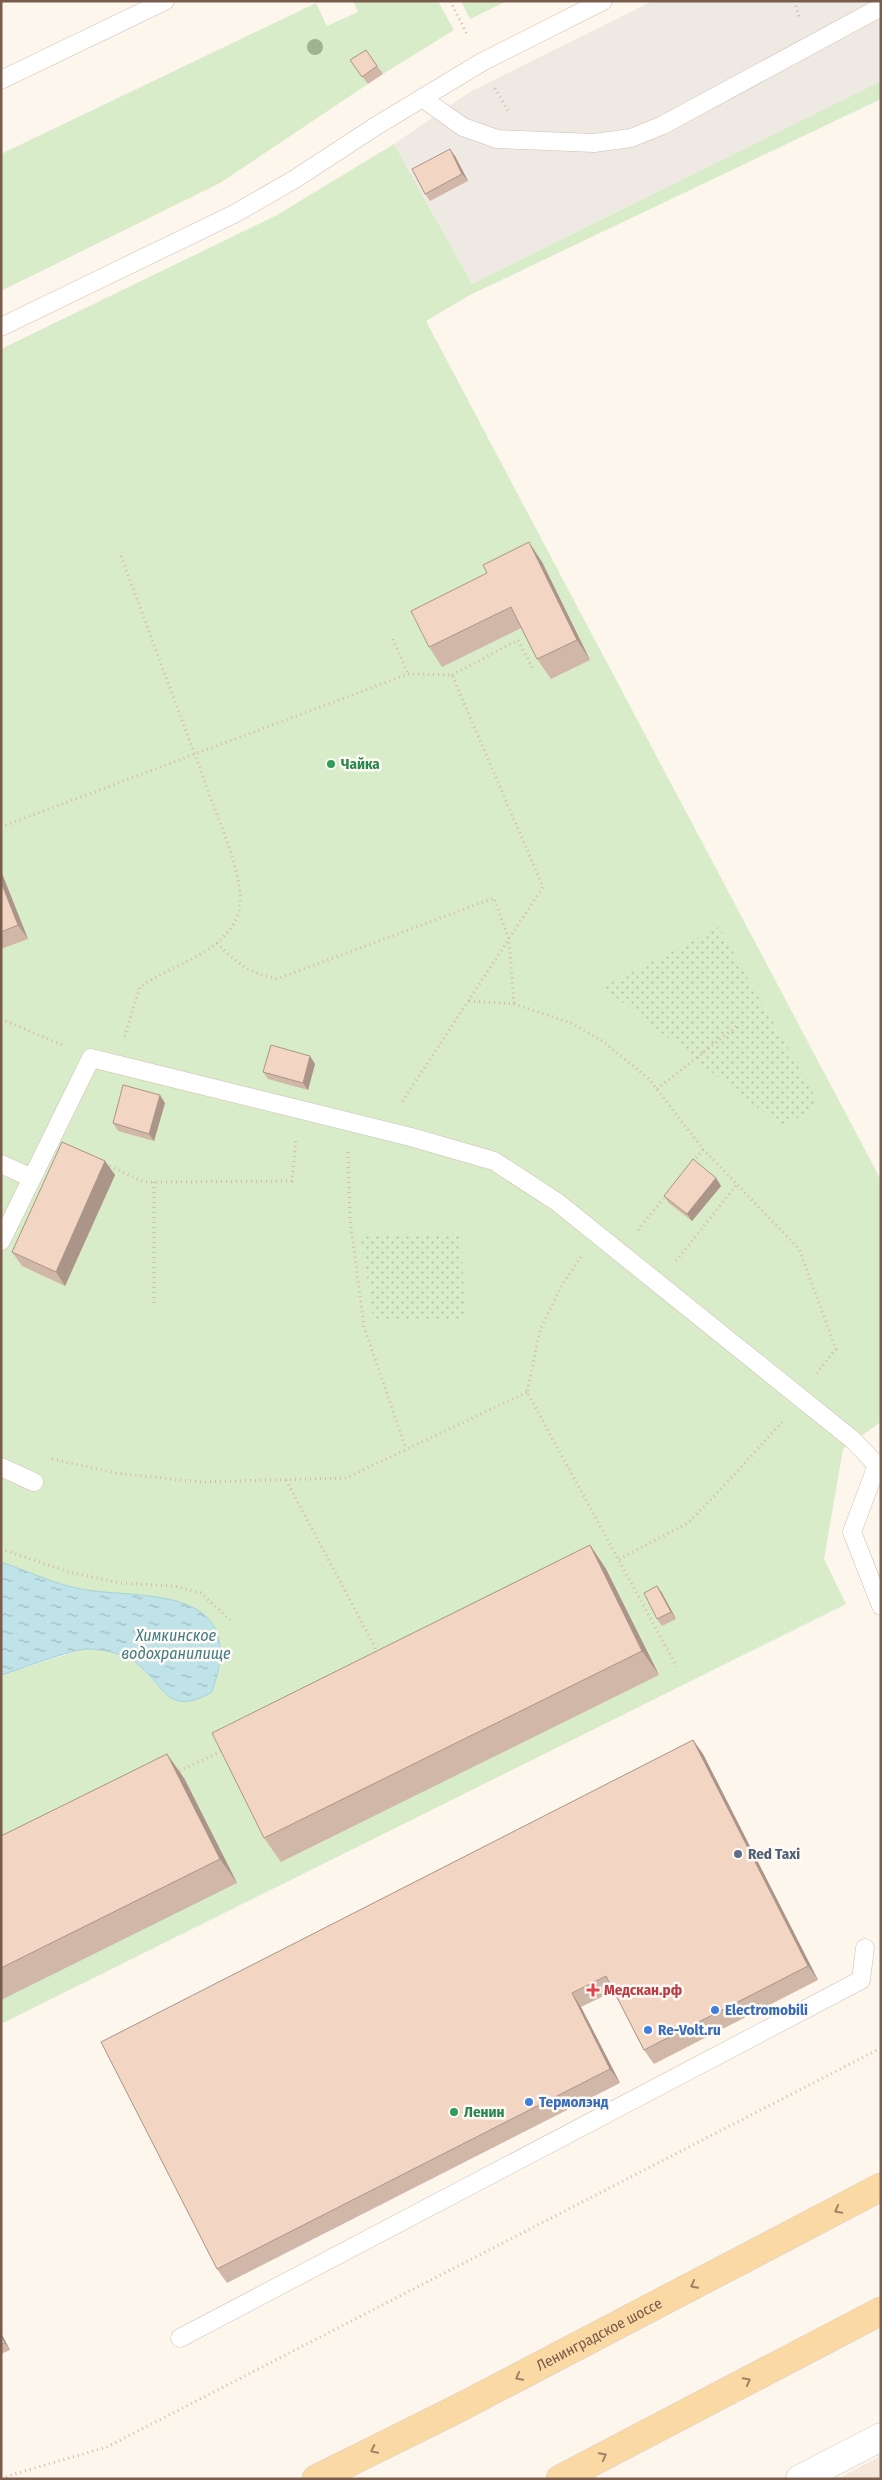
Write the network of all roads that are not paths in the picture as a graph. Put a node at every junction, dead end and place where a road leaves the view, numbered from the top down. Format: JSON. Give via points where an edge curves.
{"nodes":[{"id":1,"x":164,"y":1,"type":"edge"},
{"id":2,"x":603,"y":1,"type":"edge"},
{"id":3,"x":881,"y":7,"type":"edge"},
{"id":4,"x":1,"y":80,"type":"edge"},
{"id":5,"x":422,"y":98,"type":"junction"},
{"id":6,"x":1,"y":327,"type":"edge"},
{"id":7,"x":1,"y":1164,"type":"edge"},
{"id":8,"x":32,"y":1178,"type":"junction"},
{"id":9,"x":1,"y":1242,"type":"edge"},
{"id":10,"x":1,"y":1467,"type":"edge"},
{"id":11,"x":34,"y":1482,"type":"dead end"},
{"id":12,"x":881,"y":1606,"type":"edge"},
{"id":13,"x":865,"y":1948,"type":"dead end"},
{"id":14,"x":881,"y":2187,"type":"edge"},
{"id":15,"x":881,"y":2311,"type":"edge"},
{"id":16,"x":180,"y":2338,"type":"dead end"},
{"id":17,"x":881,"y":2437,"type":"edge"},
{"id":18,"x":316,"y":2479,"type":"edge"},
{"id":19,"x":560,"y":2479,"type":"edge"},
{"id":20,"x":800,"y":2479,"type":"edge"}],
"edges":[{"from":1,"to":4,"type":"lane"},
{"from":2,"to":5,"type":"lane","via":[[482,62]]},
{"from":3,"to":5,"type":"lane","via":[[663,125],[631,138],[594,142],[497,139],[463,127]]},
{"from":5,"to":6,"type":"lane","via":[[234,214]]},
{"from":7,"to":8,"type":"lane"},
{"from":8,"to":9,"type":"lane"},
{"from":8,"to":12,"type":"lane","via":[[91,1058],[384,1130],[494,1161],[557,1202],[620,1252],[853,1440],[877,1465],[852,1532]]},
{"from":10,"to":11,"type":"lane"},
{"from":13,"to":16,"type":"lane","via":[[861,1980]]},
{"from":14,"to":18,"type":"main road","name":"Ленинградское шоссе","one_way":true,"via":[[457,2409]]},
{"from":19,"to":15,"type":"main road","one_way":true},
{"from":17,"to":20,"type":"street"}]}
